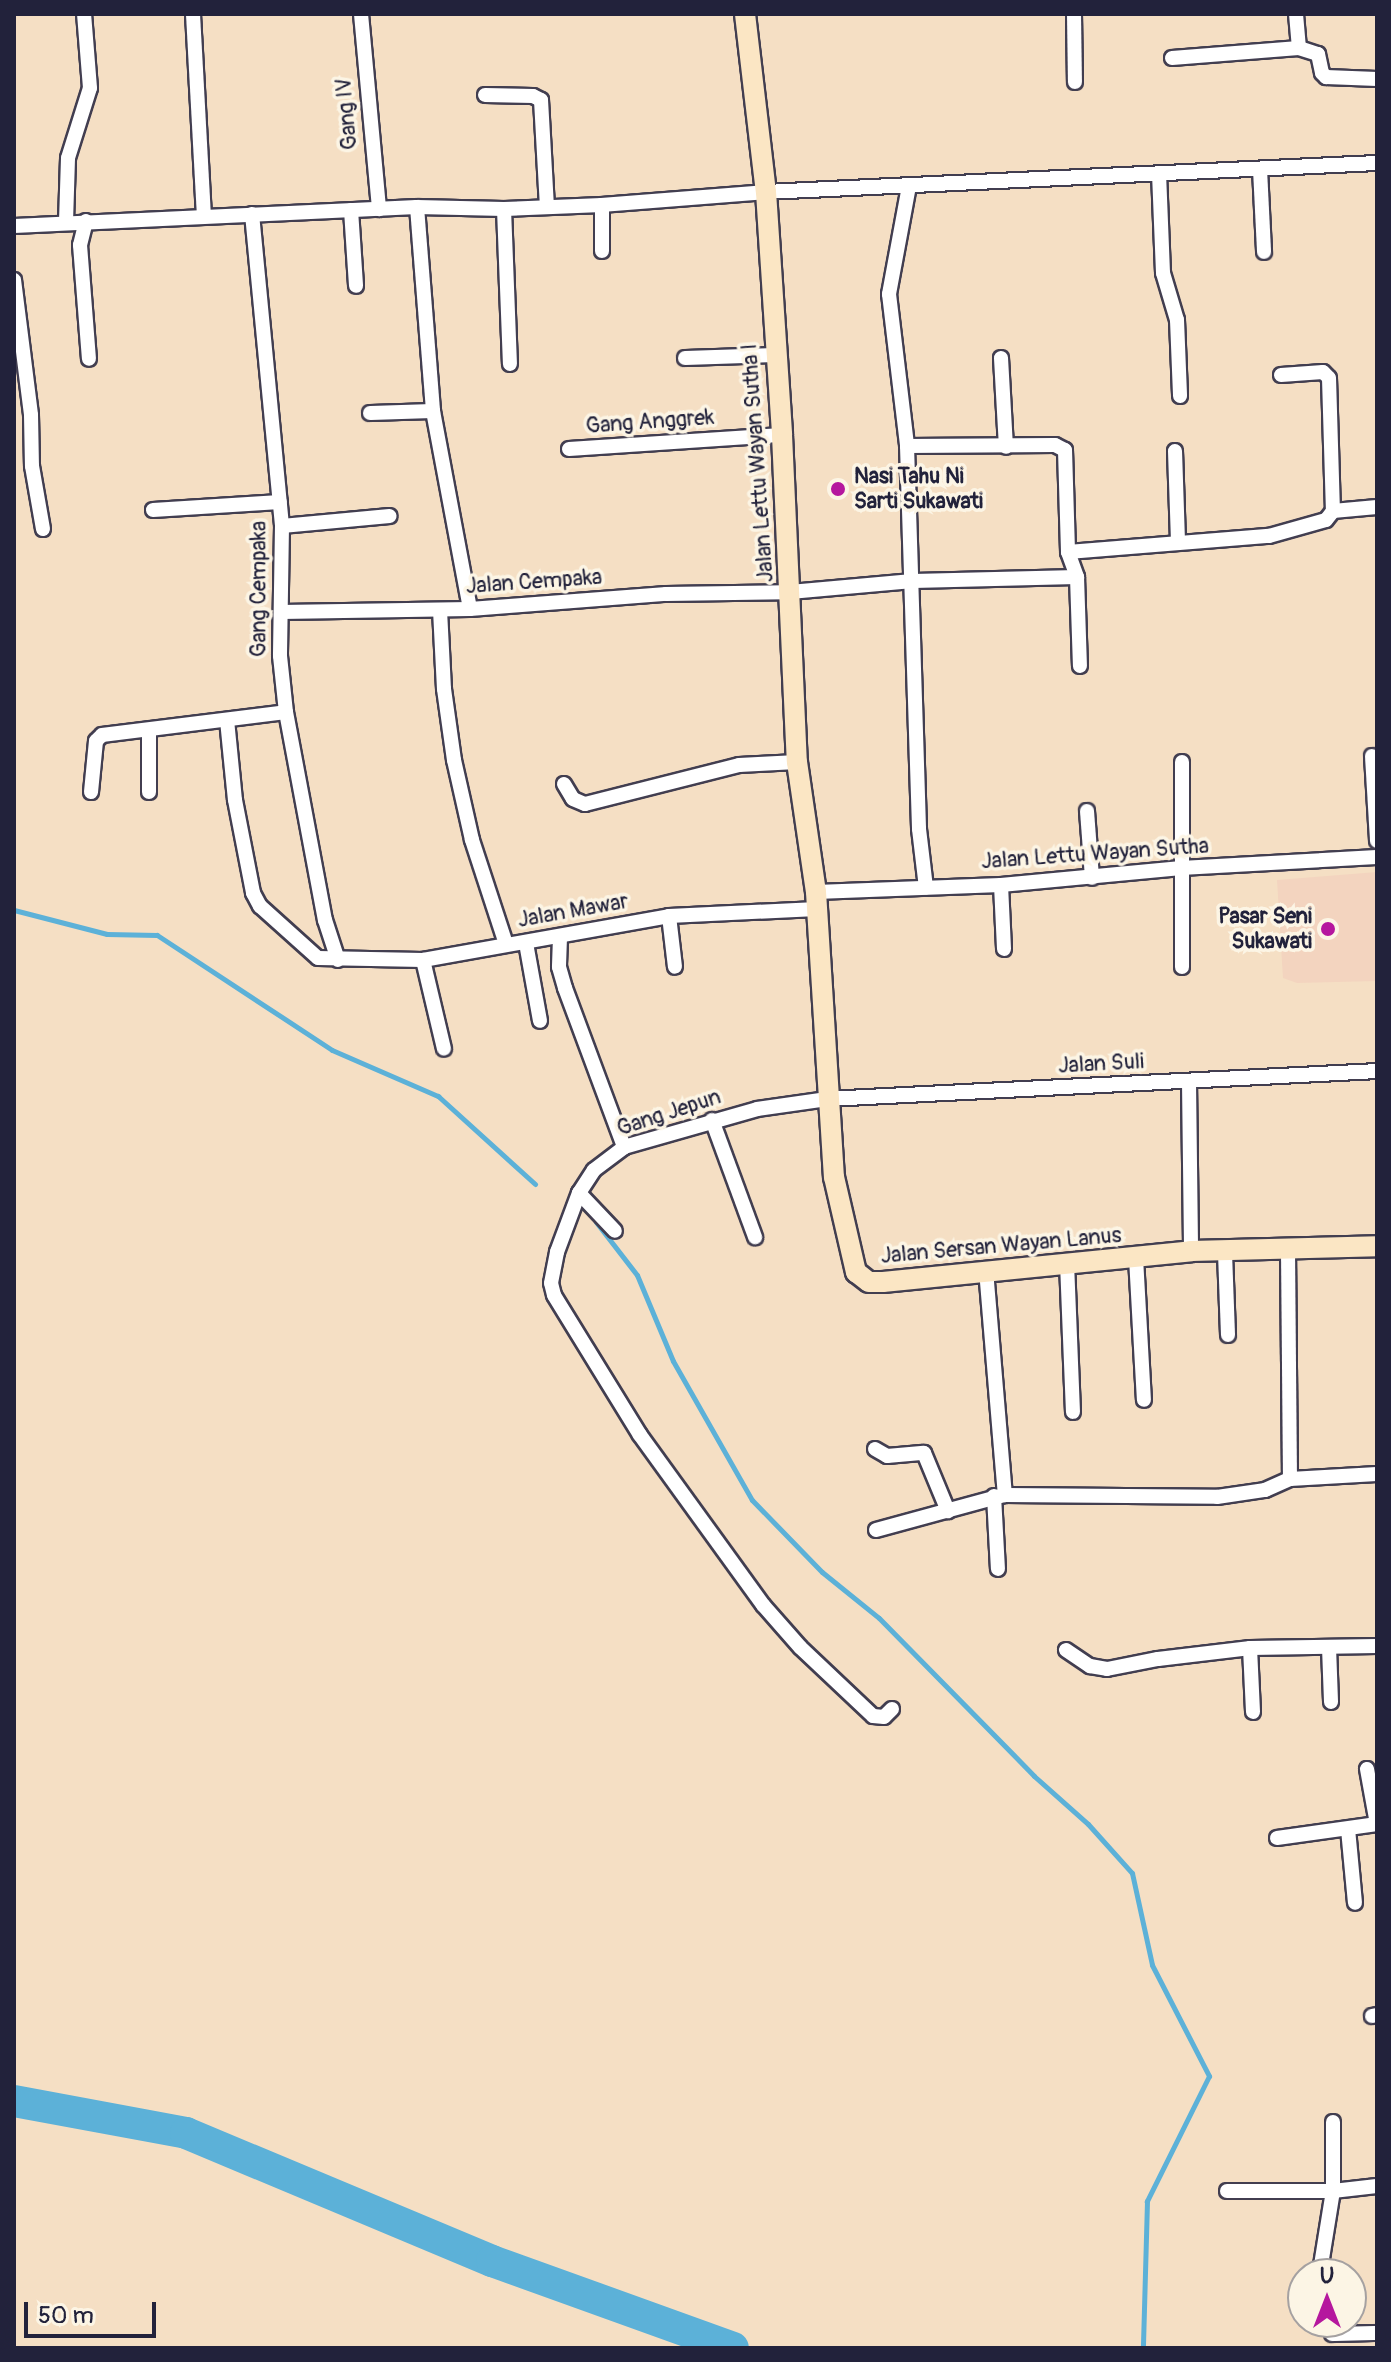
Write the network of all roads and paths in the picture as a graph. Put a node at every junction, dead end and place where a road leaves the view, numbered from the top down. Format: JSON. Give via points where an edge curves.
{"nodes":[{"id":1,"x":84,"y":14,"type":"edge"},
{"id":2,"x":193,"y":14,"type":"edge"},
{"id":3,"x":361,"y":14,"type":"edge"},
{"id":4,"x":745,"y":14,"type":"edge"},
{"id":5,"x":1074,"y":14,"type":"edge"},
{"id":6,"x":1296,"y":14,"type":"edge"},
{"id":7,"x":1299,"y":48,"type":"junction"},
{"id":8,"x":1172,"y":58,"type":"dead end"},
{"id":9,"x":1377,"y":79,"type":"edge"},
{"id":10,"x":1075,"y":82,"type":"dead end"},
{"id":11,"x":485,"y":95,"type":"dead end"},
{"id":12,"x":1377,"y":163,"type":"edge"},
{"id":13,"x":1260,"y":169,"type":"junction"},
{"id":14,"x":1159,"y":173,"type":"junction"},
{"id":15,"x":909,"y":186,"type":"junction"},
{"id":16,"x":766,"y":192,"type":"junction"},
{"id":17,"x":602,"y":205,"type":"junction"},
{"id":18,"x":417,"y":207,"type":"junction"},
{"id":19,"x":547,"y":207,"type":"junction"},
{"id":20,"x":379,"y":209,"type":"junction"},
{"id":21,"x":504,"y":209,"type":"junction"},
{"id":22,"x":351,"y":210,"type":"junction"},
{"id":23,"x":252,"y":214,"type":"junction"},
{"id":24,"x":204,"y":216,"type":"junction"},
{"id":25,"x":86,"y":221,"type":"junction"},
{"id":26,"x":66,"y":222,"type":"junction"},
{"id":27,"x":14,"y":226,"type":"edge"},
{"id":28,"x":602,"y":251,"type":"dead end"},
{"id":29,"x":1264,"y":252,"type":"dead end"},
{"id":30,"x":14,"y":280,"type":"edge"},
{"id":31,"x":356,"y":286,"type":"dead end"},
{"id":32,"x":775,"y":355,"type":"junction"},
{"id":33,"x":685,"y":358,"type":"dead end"},
{"id":34,"x":1001,"y":358,"type":"dead end"},
{"id":35,"x":89,"y":359,"type":"dead end"},
{"id":36,"x":510,"y":364,"type":"dead end"},
{"id":37,"x":1281,"y":375,"type":"dead end"},
{"id":38,"x":1180,"y":396,"type":"dead end"},
{"id":39,"x":433,"y":411,"type":"junction"},
{"id":40,"x":370,"y":413,"type":"dead end"},
{"id":41,"x":782,"y":435,"type":"junction"},
{"id":42,"x":907,"y":446,"type":"junction"},
{"id":43,"x":1006,"y":447,"type":"junction"},
{"id":44,"x":569,"y":449,"type":"dead end"},
{"id":45,"x":1175,"y":451,"type":"dead end"},
{"id":46,"x":280,"y":502,"type":"junction"},
{"id":47,"x":1377,"y":507,"type":"edge"},
{"id":48,"x":153,"y":510,"type":"dead end"},
{"id":49,"x":1333,"y":511,"type":"junction"},
{"id":50,"x":390,"y":516,"type":"dead end"},
{"id":51,"x":282,"y":526,"type":"junction"},
{"id":52,"x":43,"y":529,"type":"dead end"},
{"id":53,"x":1178,"y":543,"type":"junction"},
{"id":54,"x":1068,"y":552,"type":"junction"},
{"id":55,"x":1077,"y":577,"type":"junction"},
{"id":56,"x":913,"y":581,"type":"junction"},
{"id":57,"x":790,"y":592,"type":"junction"},
{"id":58,"x":470,"y":609,"type":"junction"},
{"id":59,"x":440,"y":610,"type":"junction"},
{"id":60,"x":281,"y":612,"type":"junction"},
{"id":61,"x":1080,"y":666,"type":"dead end"},
{"id":62,"x":286,"y":712,"type":"junction"},
{"id":63,"x":227,"y":720,"type":"junction"},
{"id":64,"x":149,"y":730,"type":"junction"},
{"id":65,"x":1372,"y":756,"type":"dead end"},
{"id":66,"x":797,"y":762,"type":"junction"},
{"id":67,"x":1182,"y":762,"type":"dead end"},
{"id":68,"x":564,"y":784,"type":"dead end"},
{"id":69,"x":91,"y":792,"type":"dead end"},
{"id":70,"x":149,"y":792,"type":"dead end"},
{"id":71,"x":1087,"y":811,"type":"dead end"},
{"id":72,"x":1377,"y":841,"type":"edge"},
{"id":73,"x":1377,"y":857,"type":"edge"},
{"id":74,"x":1181,"y":868,"type":"junction"},
{"id":75,"x":1092,"y":878,"type":"junction"},
{"id":76,"x":1001,"y":885,"type":"junction"},
{"id":77,"x":926,"y":888,"type":"junction"},
{"id":78,"x":816,"y":900,"type":"junction"},
{"id":79,"x":669,"y":916,"type":"junction"},
{"id":80,"x":560,"y":937,"type":"junction"},
{"id":81,"x":526,"y":943,"type":"junction"},
{"id":82,"x":506,"y":944,"type":"junction"},
{"id":83,"x":1004,"y":949,"type":"dead end"},
{"id":84,"x":338,"y":960,"type":"junction"},
{"id":85,"x":423,"y":960,"type":"junction"},
{"id":86,"x":675,"y":967,"type":"dead end"},
{"id":87,"x":1182,"y":967,"type":"dead end"},
{"id":88,"x":540,"y":1021,"type":"dead end"},
{"id":89,"x":444,"y":1049,"type":"dead end"},
{"id":90,"x":1377,"y":1071,"type":"edge"},
{"id":91,"x":1189,"y":1082,"type":"junction"},
{"id":92,"x":827,"y":1099,"type":"junction"},
{"id":93,"x":712,"y":1120,"type":"junction"},
{"id":94,"x":624,"y":1147,"type":"junction"},
{"id":95,"x":579,"y":1193,"type":"junction"},
{"id":96,"x":615,"y":1231,"type":"dead end"},
{"id":97,"x":755,"y":1237,"type":"dead end"},
{"id":98,"x":1377,"y":1246,"type":"edge"},
{"id":99,"x":1288,"y":1250,"type":"junction"},
{"id":100,"x":1191,"y":1251,"type":"junction"},
{"id":101,"x":1225,"y":1253,"type":"junction"},
{"id":102,"x":1136,"y":1258,"type":"junction"},
{"id":103,"x":1067,"y":1263,"type":"junction"},
{"id":104,"x":986,"y":1270,"type":"junction"},
{"id":105,"x":1228,"y":1335,"type":"dead end"},
{"id":106,"x":1144,"y":1400,"type":"dead end"},
{"id":107,"x":1073,"y":1412,"type":"dead end"},
{"id":108,"x":875,"y":1449,"type":"dead end"},
{"id":109,"x":1377,"y":1474,"type":"edge"},
{"id":110,"x":1290,"y":1479,"type":"junction"},
{"id":111,"x":999,"y":1495,"type":"junction"},
{"id":112,"x":948,"y":1511,"type":"junction"},
{"id":113,"x":876,"y":1530,"type":"dead end"},
{"id":114,"x":998,"y":1569,"type":"dead end"},
{"id":115,"x":1377,"y":1646,"type":"edge"},
{"id":116,"x":1329,"y":1647,"type":"junction"},
{"id":117,"x":1250,"y":1648,"type":"junction"},
{"id":118,"x":1066,"y":1650,"type":"dead end"},
{"id":119,"x":1331,"y":1702,"type":"dead end"},
{"id":120,"x":892,"y":1709,"type":"dead end"},
{"id":121,"x":1253,"y":1712,"type":"dead end"},
{"id":122,"x":1367,"y":1769,"type":"dead end"},
{"id":123,"x":1377,"y":1824,"type":"edge"},
{"id":124,"x":1348,"y":1829,"type":"junction"},
{"id":125,"x":1277,"y":1838,"type":"dead end"},
{"id":126,"x":1355,"y":1903,"type":"dead end"},
{"id":127,"x":1333,"y":2122,"type":"dead end"},
{"id":128,"x":1377,"y":2186,"type":"edge"},
{"id":129,"x":1227,"y":2191,"type":"dead end"},
{"id":130,"x":1335,"y":2191,"type":"junction"},
{"id":131,"x":1322,"y":2258,"type":"edge"}],
"edges":[{"from":1,"to":26,"type":"street","via":[[91,75],[68,158]]},
{"from":2,"to":24,"type":"street"},
{"from":3,"to":20,"type":"street","name":"Gang IV"},
{"from":4,"to":16,"type":"street","name":"Jalan Lettu Wayan Sutha I"},
{"from":5,"to":10,"type":"street"},
{"from":6,"to":7,"type":"street"},
{"from":7,"to":8,"type":"street"},
{"from":7,"to":9,"type":"street","via":[[1318,54],[1326,77]]},
{"from":11,"to":19,"type":"street","via":[[537,96],[541,103]]},
{"from":12,"to":13,"type":"street"},
{"from":13,"to":14,"type":"street"},
{"from":13,"to":29,"type":"street"},
{"from":14,"to":15,"type":"street"},
{"from":14,"to":38,"type":"street","via":[[1163,273],[1177,320]]},
{"from":15,"to":16,"type":"street"},
{"from":15,"to":42,"type":"street","via":[[889,294]]},
{"from":16,"to":17,"type":"street"},
{"from":16,"to":32,"type":"street","name":"Jalan Lettu Wayan Sutha I"},
{"from":17,"to":19,"type":"street"},
{"from":17,"to":28,"type":"street"},
{"from":18,"to":20,"type":"street"},
{"from":18,"to":21,"type":"street"},
{"from":18,"to":39,"type":"street"},
{"from":19,"to":21,"type":"street"},
{"from":20,"to":22,"type":"street"},
{"from":21,"to":36,"type":"street"},
{"from":22,"to":23,"type":"street"},
{"from":22,"to":31,"type":"street"},
{"from":23,"to":24,"type":"street"},
{"from":23,"to":46,"type":"street","name":"Gang Cempaka"},
{"from":24,"to":25,"type":"street"},
{"from":25,"to":26,"type":"street"},
{"from":25,"to":35,"type":"street","via":[[80,245]]},
{"from":26,"to":27,"type":"street"},
{"from":30,"to":52,"type":"street"},
{"from":32,"to":33,"type":"street"},
{"from":32,"to":41,"type":"street","name":"Jalan Lettu Wayan Sutha I"},
{"from":34,"to":43,"type":"street"},
{"from":37,"to":49,"type":"street","via":[[1323,372],[1329,378]]},
{"from":39,"to":40,"type":"street"},
{"from":39,"to":58,"type":"street"},
{"from":41,"to":44,"type":"street","name":"Gang Anggrek"},
{"from":41,"to":57,"type":"street","name":"Jalan Lettu Wayan Sutha I"},
{"from":42,"to":43,"type":"street"},
{"from":42,"to":56,"type":"street"},
{"from":43,"to":54,"type":"street","via":[[1055,445],[1065,450]]},
{"from":45,"to":53,"type":"street"},
{"from":46,"to":48,"type":"street"},
{"from":46,"to":51,"type":"street","name":"Gang Cempaka"},
{"from":47,"to":49,"type":"street"},
{"from":49,"to":53,"type":"street","via":[[1326,520],[1269,536]]},
{"from":50,"to":51,"type":"street"},
{"from":51,"to":60,"type":"street","name":"Gang Cempaka"},
{"from":53,"to":54,"type":"street"},
{"from":54,"to":55,"type":"street"},
{"from":55,"to":56,"type":"street","name":"Jalan Cempaka"},
{"from":55,"to":61,"type":"street"},
{"from":56,"to":57,"type":"street","name":"Jalan Cempaka"},
{"from":56,"to":77,"type":"street","via":[[919,829]]},
{"from":57,"to":58,"type":"street","name":"Jalan Cempaka","via":[[643,595]]},
{"from":57,"to":66,"type":"street","name":"Jalan Lettu Wayan Sutha I"},
{"from":58,"to":59,"type":"street","name":"Jalan Cempaka"},
{"from":59,"to":60,"type":"street","name":"Jalan Cempaka"},
{"from":59,"to":82,"type":"street","via":[[454,760],[472,840]]},
{"from":60,"to":62,"type":"street","name":"Gang Cempaka"},
{"from":62,"to":63,"type":"street"},
{"from":62,"to":84,"type":"street","name":"Gang Cempaka","via":[[325,920]]},
{"from":63,"to":64,"type":"street"},
{"from":63,"to":84,"type":"street","via":[[253,893],[307,951]]},
{"from":64,"to":69,"type":"street","via":[[99,737]]},
{"from":64,"to":70,"type":"street"},
{"from":65,"to":72,"type":"street"},
{"from":66,"to":68,"type":"street","via":[[739,765],[585,804],[573,799]]},
{"from":66,"to":78,"type":"street","name":"Jalan Lettu Wayan Sutha I"},
{"from":67,"to":74,"type":"street"},
{"from":71,"to":75,"type":"street"},
{"from":73,"to":74,"type":"street","name":"Jalan Lettu Wayan Sutha"},
{"from":74,"to":75,"type":"street","name":"Jalan Lettu Wayan Sutha"},
{"from":74,"to":87,"type":"street"},
{"from":75,"to":76,"type":"street","name":"Jalan Lettu Wayan Sutha"},
{"from":76,"to":77,"type":"street","name":"Jalan Lettu Wayan Sutha"},
{"from":76,"to":83,"type":"street"},
{"from":77,"to":78,"type":"street","name":"Jalan Lettu Wayan Sutha"},
{"from":78,"to":79,"type":"street","name":"Jalan Mawar"},
{"from":78,"to":92,"type":"street","name":"Jalan Sersan Wayan Lanus"},
{"from":79,"to":80,"type":"street","name":"Jalan Mawar"},
{"from":79,"to":86,"type":"street"},
{"from":80,"to":81,"type":"street","name":"Jalan Mawar"},
{"from":80,"to":94,"type":"street","via":[[565,988]]},
{"from":81,"to":82,"type":"street","name":"Jalan Mawar"},
{"from":81,"to":88,"type":"street"},
{"from":82,"to":85,"type":"street","name":"Jalan Mawar"},
{"from":84,"to":85,"type":"street","name":"Jalan Mawar"},
{"from":85,"to":89,"type":"street"},
{"from":90,"to":91,"type":"street","name":"Jalan Suli"},
{"from":91,"to":92,"type":"street","name":"Jalan Suli"},
{"from":91,"to":100,"type":"street"},
{"from":92,"to":93,"type":"street","name":"Gang Jepun"},
{"from":92,"to":104,"type":"street","name":"Jalan Sersan Wayan Lanus","via":[[834,1177],[860,1278],[883,1282]]},
{"from":93,"to":94,"type":"street","name":"Gang Jepun"},
{"from":93,"to":97,"type":"street"},
{"from":94,"to":95,"type":"street","name":"Gang Jepun","via":[[594,1170]]},
{"from":95,"to":96,"type":"street"},
{"from":95,"to":120,"type":"street","name":"Gang Jepun","via":[[557,1252],[554,1295],[684,1498],[763,1605],[873,1716],[884,1717]]},
{"from":98,"to":99,"type":"street","name":"Jalan Sersan Wayan Lanus"},
{"from":99,"to":101,"type":"street","name":"Jalan Sersan Wayan Lanus"},
{"from":99,"to":110,"type":"street"},
{"from":100,"to":101,"type":"street","name":"Jalan Sersan Wayan Lanus"},
{"from":100,"to":102,"type":"street","name":"Jalan Sersan Wayan Lanus"},
{"from":101,"to":105,"type":"street"},
{"from":102,"to":103,"type":"street","name":"Jalan Sersan Wayan Lanus"},
{"from":102,"to":106,"type":"street"},
{"from":103,"to":104,"type":"street","name":"Jalan Sersan Wayan Lanus"},
{"from":103,"to":107,"type":"street"},
{"from":104,"to":111,"type":"street"},
{"from":108,"to":112,"type":"street","via":[[887,1456],[924,1453]]},
{"from":109,"to":110,"type":"street"},
{"from":110,"to":111,"type":"street","via":[[1265,1490],[1217,1497]]},
{"from":111,"to":112,"type":"street"},
{"from":111,"to":114,"type":"street"},
{"from":112,"to":113,"type":"street"},
{"from":115,"to":116,"type":"street"},
{"from":116,"to":117,"type":"street"},
{"from":116,"to":119,"type":"street"},
{"from":117,"to":118,"type":"street","via":[[1107,1669],[1090,1666]]},
{"from":117,"to":121,"type":"street"},
{"from":122,"to":123,"type":"street"},
{"from":123,"to":124,"type":"street"},
{"from":124,"to":125,"type":"street"},
{"from":124,"to":126,"type":"street"},
{"from":127,"to":130,"type":"street"},
{"from":128,"to":130,"type":"street"},
{"from":129,"to":130,"type":"street"},
{"from":130,"to":131,"type":"street"}]}
